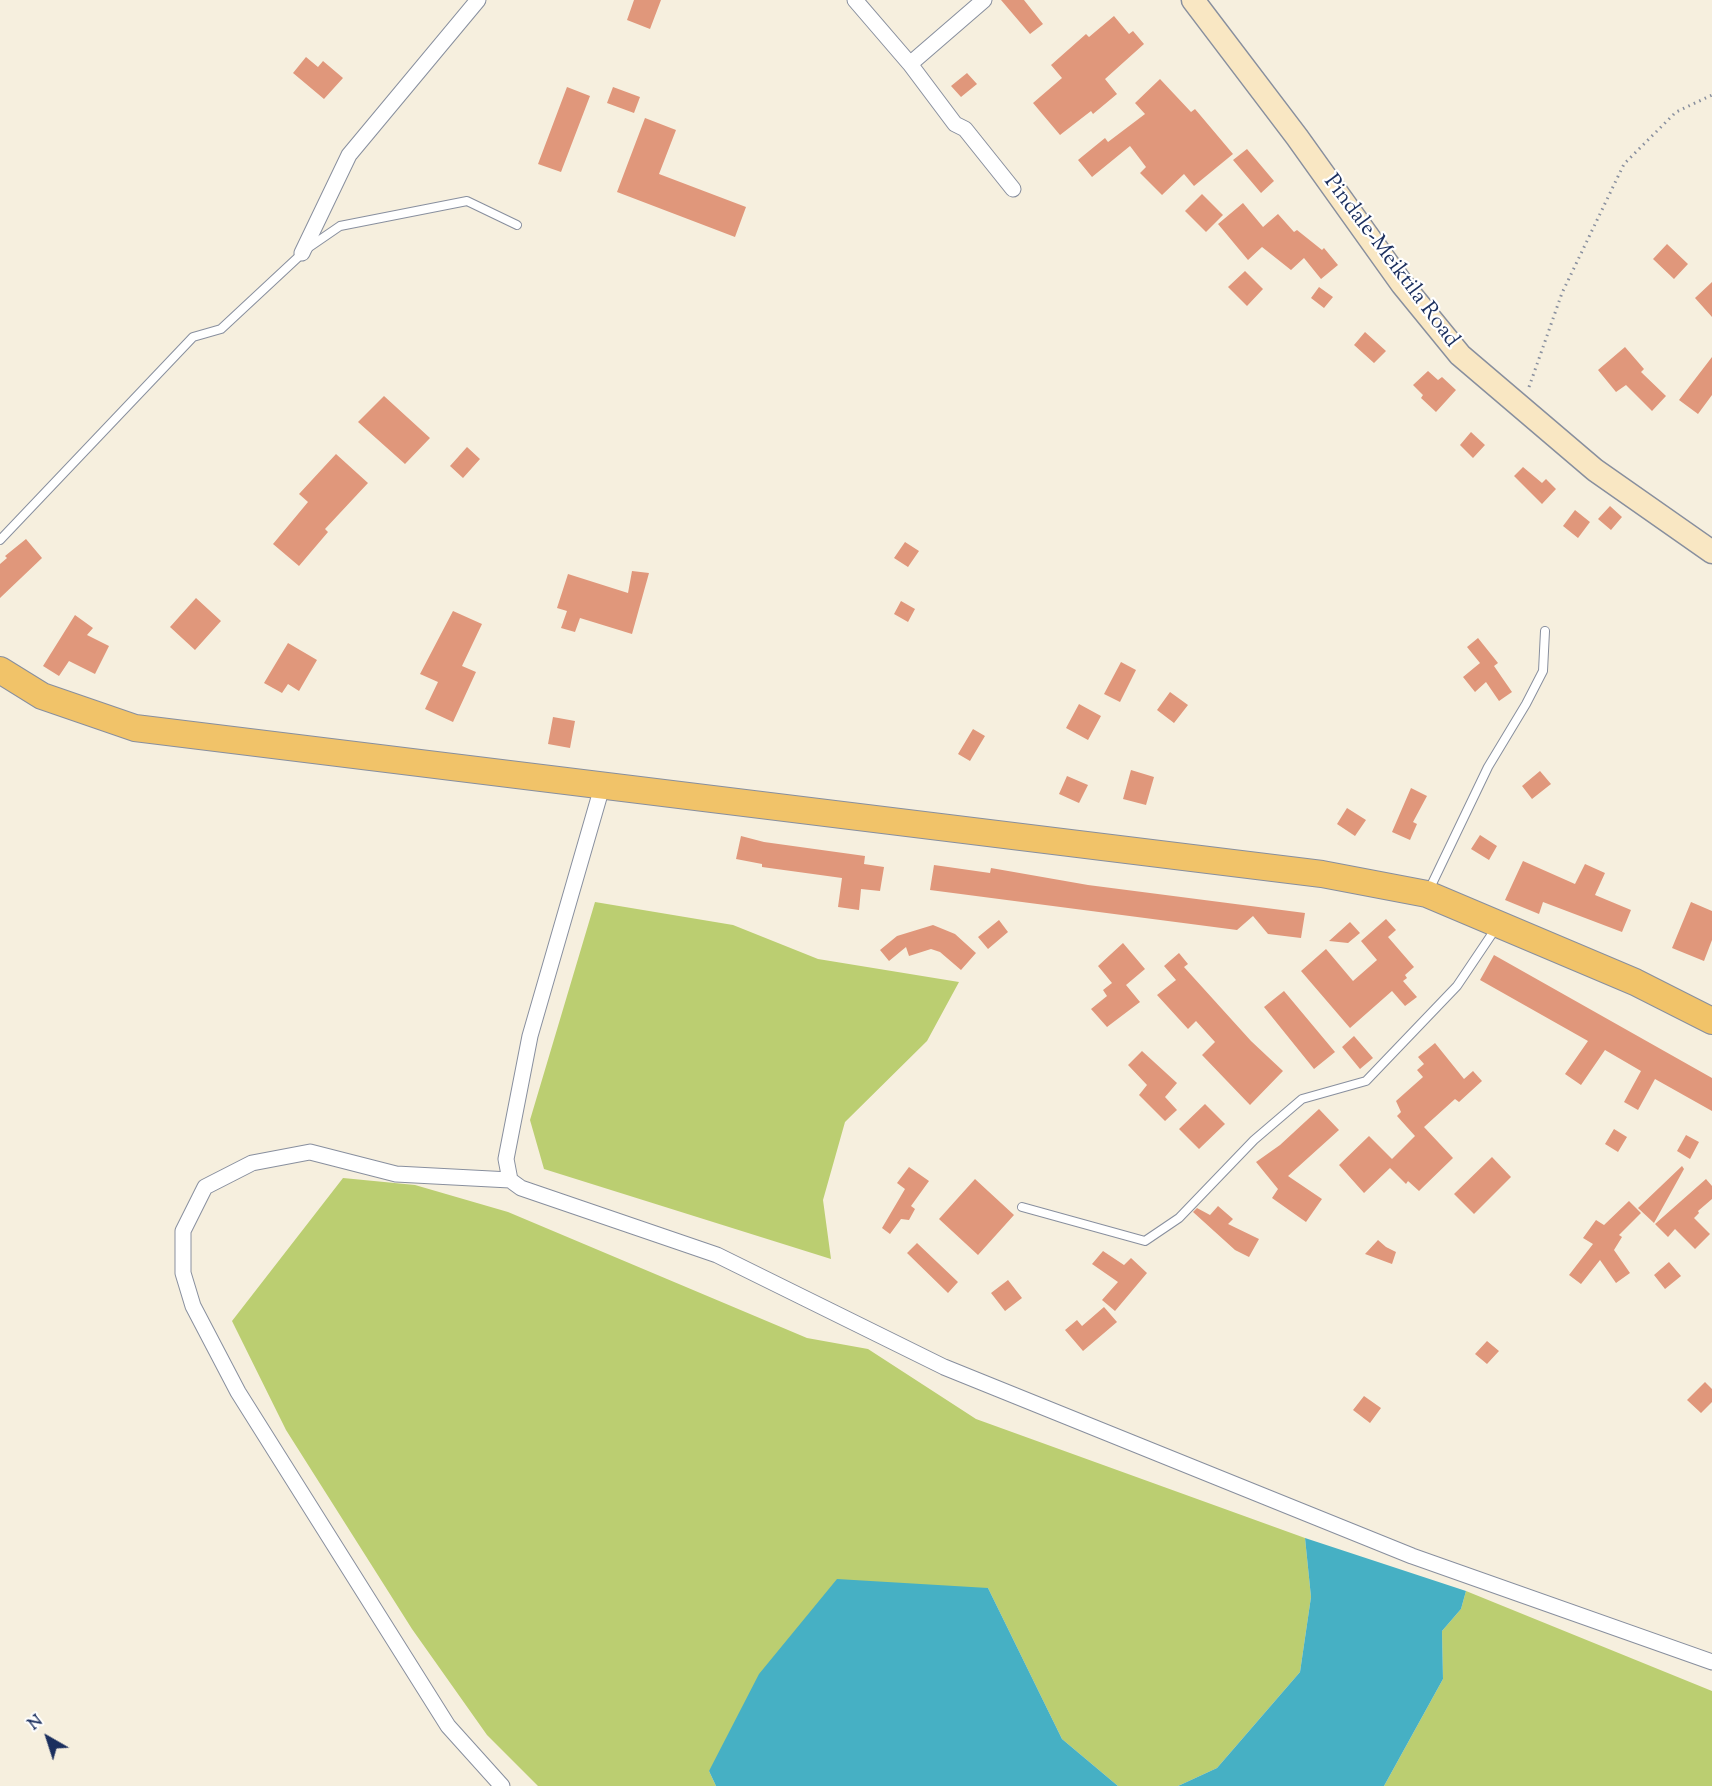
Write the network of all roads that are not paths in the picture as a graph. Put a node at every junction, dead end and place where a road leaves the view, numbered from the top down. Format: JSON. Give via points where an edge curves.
{"nodes":[{"id":1,"x":478,"y":0,"type":"edge"},
{"id":2,"x":855,"y":0,"type":"edge"},
{"id":3,"x":984,"y":0,"type":"edge"},
{"id":4,"x":1193,"y":0,"type":"edge"},
{"id":5,"x":910,"y":64,"type":"junction"},
{"id":6,"x":1013,"y":189,"type":"dead end"},
{"id":7,"x":517,"y":225,"type":"dead end"},
{"id":8,"x":302,"y":253,"type":"junction"},
{"id":9,"x":0,"y":540,"type":"edge"},
{"id":10,"x":1712,"y":552,"type":"edge"},
{"id":11,"x":1545,"y":632,"type":"dead end"},
{"id":12,"x":0,"y":670,"type":"edge"},
{"id":13,"x":602,"y":787,"type":"junction"},
{"id":14,"x":1427,"y":894,"type":"junction"},
{"id":15,"x":1498,"y":924,"type":"junction"},
{"id":16,"x":1712,"y":1021,"type":"edge"},
{"id":17,"x":510,"y":1180,"type":"junction"},
{"id":18,"x":1022,"y":1207,"type":"dead end"},
{"id":19,"x":1712,"y":1662,"type":"edge"},
{"id":20,"x":502,"y":1786,"type":"edge"}],
"edges":[{"from":1,"to":8,"type":"street","via":[[348,155]]},
{"from":2,"to":5,"type":"street"},
{"from":3,"to":5,"type":"street"},
{"from":4,"to":10,"type":"street","name":"Pindale-Meiktila Road","via":[[1460,355],[1595,470]]},
{"from":5,"to":6,"type":"street","via":[[955,124],[964,129]]},
{"from":7,"to":8,"type":"lane","via":[[468,201],[340,226]]},
{"from":8,"to":9,"type":"lane","via":[[221,329],[193,337]]},
{"from":11,"to":14,"type":"lane","via":[[1543,671],[1488,767]]},
{"from":12,"to":13,"type":"main road","via":[[42,696],[135,728]]},
{"from":13,"to":14,"type":"main road","via":[[1322,874]]},
{"from":13,"to":17,"type":"street","via":[[530,1036],[506,1159]]},
{"from":14,"to":15,"type":"main road"},
{"from":15,"to":16,"type":"main road","via":[[1635,982]]},
{"from":15,"to":18,"type":"lane","via":[[1457,986],[1366,1081],[1302,1099],[1254,1140],[1179,1218],[1144,1241]]},
{"from":17,"to":19,"type":"street","via":[[521,1188],[717,1254],[944,1367],[1379,1543]]},
{"from":17,"to":20,"type":"street","via":[[396,1174],[310,1152],[252,1163],[205,1187],[183,1231],[183,1273],[193,1306],[238,1392],[448,1726]]}]}
